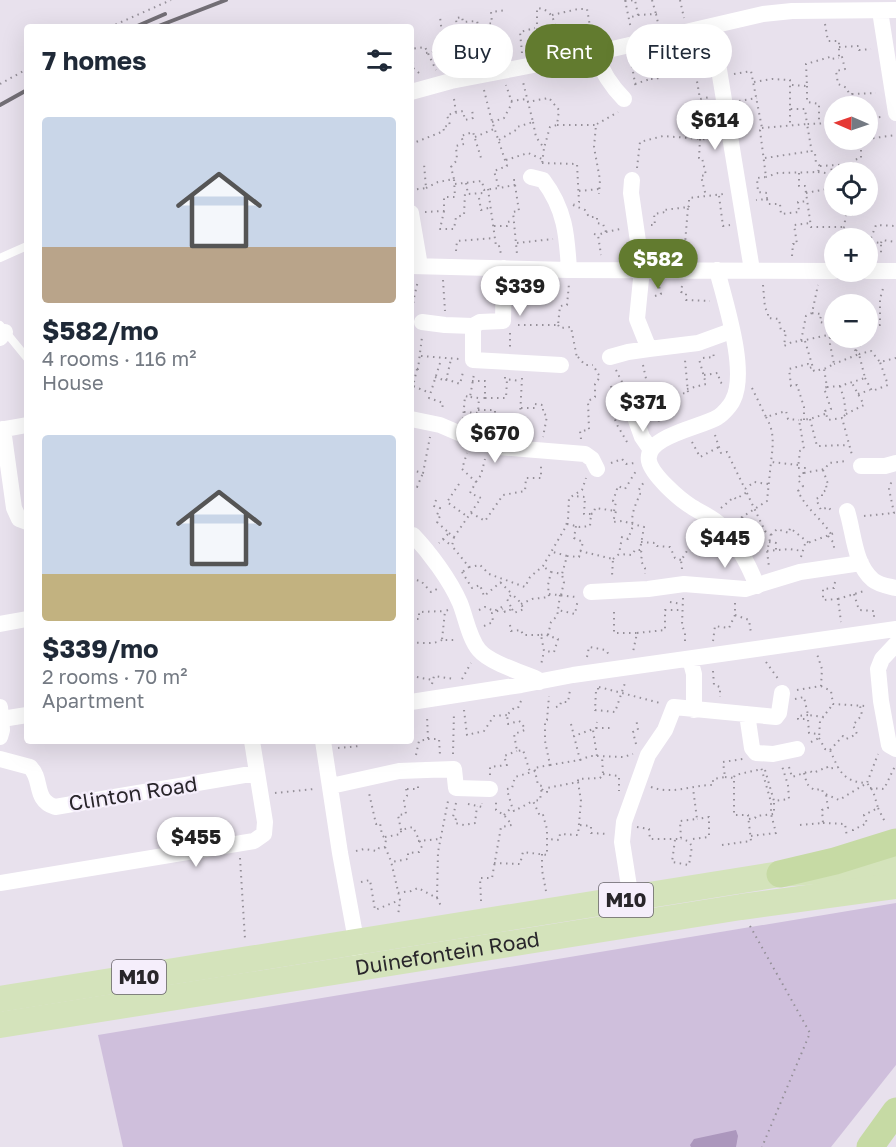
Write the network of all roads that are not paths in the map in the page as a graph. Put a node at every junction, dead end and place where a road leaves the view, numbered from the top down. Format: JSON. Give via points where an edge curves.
{"nodes":[{"id":1,"x":888,"y":10,"type":"edge"},
{"id":2,"x":725,"y":24,"type":"edge"},
{"id":3,"x":525,"y":67,"type":"edge"},
{"id":4,"x":606,"y":78,"type":"edge"},
{"id":5,"x":720,"y":78,"type":"edge"},
{"id":6,"x":425,"y":88,"type":"edge"},
{"id":7,"x":624,"y":99,"type":"road end"},
{"id":8,"x":896,"y":113,"type":"edge"},
{"id":9,"x":539,"y":170,"type":"road end"},
{"id":10,"x":632,"y":180,"type":"road end"},
{"id":11,"x":414,"y":245,"type":"edge"},
{"id":12,"x":24,"y":247,"type":"edge"},
{"id":13,"x":0,"y":258,"type":"edge"},
{"id":14,"x":416,"y":266,"type":"edge"},
{"id":15,"x":511,"y":268,"type":"junction"},
{"id":16,"x":642,"y":269,"type":"junction"},
{"id":17,"x":717,"y":270,"type":"junction"},
{"id":18,"x":752,"y":270,"type":"junction"},
{"id":19,"x":824,"y":271,"type":"edge"},
{"id":20,"x":569,"y":275,"type":"junction"},
{"id":21,"x":417,"y":318,"type":"road end"},
{"id":22,"x":474,"y":326,"type":"junction"},
{"id":23,"x":731,"y":331,"type":"junction"},
{"id":24,"x":2,"y":332,"type":"edge"},
{"id":25,"x":645,"y":350,"type":"junction"},
{"id":26,"x":24,"y":355,"type":"edge"},
{"id":27,"x":610,"y":357,"type":"road end"},
{"id":28,"x":561,"y":365,"type":"road end"},
{"id":29,"x":640,"y":407,"type":"road end"},
{"id":30,"x":414,"y":420,"type":"edge"},
{"id":31,"x":24,"y":426,"type":"edge"},
{"id":32,"x":2,"y":430,"type":"edge"},
{"id":33,"x":657,"y":444,"type":"junction"},
{"id":34,"x":892,"y":464,"type":"edge"},
{"id":35,"x":861,"y":466,"type":"dead end"},
{"id":36,"x":597,"y":470,"type":"road end"},
{"id":37,"x":849,"y":518,"type":"road end"},
{"id":38,"x":24,"y":521,"type":"edge"},
{"id":39,"x":414,"y":536,"type":"edge"},
{"id":40,"x":854,"y":565,"type":"junction"},
{"id":41,"x":765,"y":584,"type":"junction"},
{"id":42,"x":888,"y":586,"type":"edge"},
{"id":43,"x":591,"y":592,"type":"dead end"},
{"id":44,"x":24,"y":620,"type":"edge"},
{"id":45,"x":0,"y":624,"type":"edge"},
{"id":46,"x":896,"y":629,"type":"edge"},
{"id":47,"x":896,"y":644,"type":"edge"},
{"id":48,"x":690,"y":659,"type":"junction"},
{"id":49,"x":537,"y":682,"type":"junction"},
{"id":50,"x":781,"y":697,"type":"road end"},
{"id":51,"x":414,"y":702,"type":"edge"},
{"id":52,"x":694,"y":710,"type":"junction"},
{"id":53,"x":1,"y":713,"type":"edge"},
{"id":54,"x":747,"y":714,"type":"junction"},
{"id":55,"x":24,"y":715,"type":"edge"},
{"id":56,"x":0,"y":737,"type":"edge"},
{"id":57,"x":252,"y":744,"type":"edge"},
{"id":58,"x":324,"y":744,"type":"edge"},
{"id":59,"x":893,"y":747,"type":"edge"},
{"id":60,"x":790,"y":755,"type":"road end"},
{"id":61,"x":0,"y":759,"type":"edge"},
{"id":62,"x":257,"y":773,"type":"junction"},
{"id":63,"x":330,"y":779,"type":"junction"},
{"id":64,"x":493,"y":792,"type":"road end"},
{"id":65,"x":896,"y":842,"type":"edge"},
{"id":66,"x":896,"y":867,"type":"edge"},
{"id":67,"x":780,"y":874,"type":"junction"},
{"id":68,"x":0,"y":884,"type":"edge"},
{"id":69,"x":896,"y":886,"type":"edge"},
{"id":70,"x":631,"y":899,"type":"junction"},
{"id":71,"x":356,"y":942,"type":"junction"},
{"id":72,"x":360,"y":967,"type":"junction"},
{"id":73,"x":0,"y":999,"type":"edge"},
{"id":74,"x":0,"y":1024,"type":"edge"},
{"id":75,"x":896,"y":1111,"type":"edge"},
{"id":76,"x":870,"y":1147,"type":"edge"}],
"edges":[{"from":1,"to":2,"type":"street","via":[[777,12]]},
{"from":1,"to":8,"type":"street","via":[[886,49]]},
{"from":3,"to":6,"type":"street"},
{"from":4,"to":7,"type":"street"},
{"from":5,"to":18,"type":"street"},
{"from":9,"to":20,"type":"street","via":[[560,209],[567,236]]},
{"from":10,"to":16,"type":"street"},
{"from":11,"to":14,"type":"street"},
{"from":12,"to":13,"type":"lane"},
{"from":14,"to":15,"type":"street"},
{"from":15,"to":20,"type":"street"},
{"from":15,"to":22,"type":"street","via":[[505,323],[480,322]]},
{"from":16,"to":17,"type":"street"},
{"from":16,"to":20,"type":"street"},
{"from":16,"to":25,"type":"street","via":[[637,319]]},
{"from":17,"to":18,"type":"street"},
{"from":17,"to":23,"type":"street"},
{"from":18,"to":19,"type":"street"},
{"from":21,"to":22,"type":"street","via":[[445,326]]},
{"from":22,"to":28,"type":"street","via":[[469,360],[511,368]]},
{"from":23,"to":25,"type":"street","via":[[698,343]]},
{"from":23,"to":33,"type":"street","via":[[739,382],[733,400],[719,417]]},
{"from":24,"to":26,"type":"lane"},
{"from":25,"to":27,"type":"street"},
{"from":29,"to":33,"type":"street","via":[[642,437]]},
{"from":30,"to":36,"type":"street","via":[[461,433],[475,446],[589,456]]},
{"from":31,"to":32,"type":"street"},
{"from":32,"to":38,"type":"street","via":[[14,508]]},
{"from":33,"to":41,"type":"street","via":[[649,458],[653,470],[689,506],[723,528]]},
{"from":34,"to":35,"type":"street"},
{"from":37,"to":40,"type":"street"},
{"from":39,"to":49,"type":"street","via":[[456,577],[453,609],[477,649]]},
{"from":40,"to":41,"type":"street","via":[[800,572]]},
{"from":40,"to":42,"type":"street"},
{"from":41,"to":43,"type":"street","via":[[745,588],[684,584]]},
{"from":44,"to":45,"type":"street"},
{"from":46,"to":48,"type":"street"},
{"from":47,"to":59,"type":"street","via":[[878,669],[882,706]]},
{"from":48,"to":49,"type":"street"},
{"from":48,"to":52,"type":"street"},
{"from":49,"to":51,"type":"street"},
{"from":50,"to":54,"type":"street","via":[[776,717]]},
{"from":52,"to":54,"type":"street"},
{"from":52,"to":70,"type":"street","via":[[674,707],[665,730],[648,755],[630,805],[622,832]]},
{"from":53,"to":55,"type":"street"},
{"from":53,"to":56,"type":"street"},
{"from":54,"to":60,"type":"street","via":[[758,756]]},
{"from":57,"to":62,"type":"street"},
{"from":58,"to":63,"type":"street"},
{"from":61,"to":62,"type":"street","name":"Clinton Road","via":[[30,767],[43,800],[55,807]]},
{"from":62,"to":68,"type":"street","via":[[265,822],[264,834],[254,841]]},
{"from":63,"to":64,"type":"street","via":[[447,769],[456,795]]},
{"from":63,"to":71,"type":"street"},
{"from":65,"to":67,"type":"highway"},
{"from":66,"to":67,"type":"main road","name":"Duinefontein Road","number":"M10"},
{"from":67,"to":70,"type":"main road","name":"Duinefontein Road","number":"M10"},
{"from":69,"to":72,"type":"main road","name":"Duinefontein Road","number":"M10"},
{"from":70,"to":71,"type":"main road","name":"Duinefontein Road","number":"M10"},
{"from":71,"to":72,"type":"street"},
{"from":71,"to":73,"type":"main road","name":"Duinefontein Road","number":"M10"},
{"from":72,"to":74,"type":"main road","name":"Duinefontein Road","number":"M10"},
{"from":75,"to":76,"type":"highway"}]}
